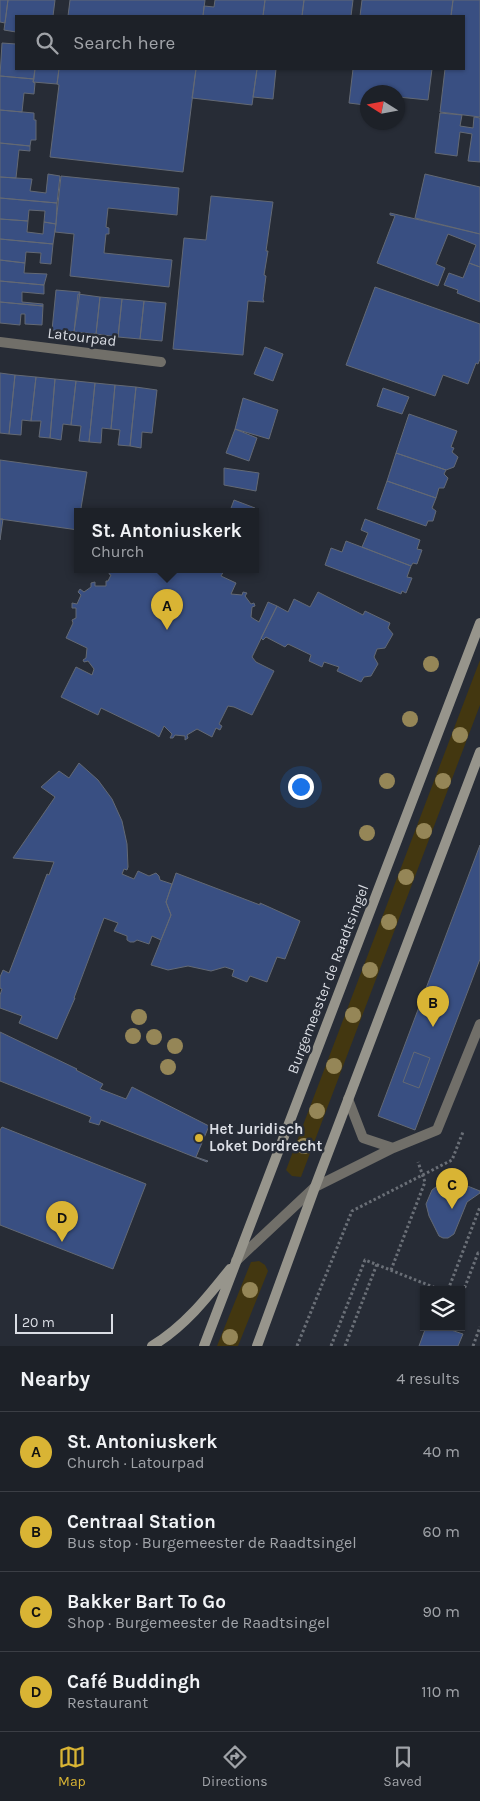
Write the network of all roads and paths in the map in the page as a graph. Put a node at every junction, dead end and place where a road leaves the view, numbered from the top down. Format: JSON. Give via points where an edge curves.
{"nodes":[{"id":1,"x":0,"y":342,"type":"edge"},
{"id":2,"x":161,"y":362,"type":"dead end"},
{"id":3,"x":480,"y":623,"type":"edge"},
{"id":4,"x":480,"y":752,"type":"edge"},
{"id":5,"x":480,"y":1024,"type":"edge"},
{"id":6,"x":348,"y":1099,"type":"junction"},
{"id":7,"x":461,"y":1135,"type":"dead end"},
{"id":8,"x":393,"y":1148,"type":"junction"},
{"id":9,"x":425,"y":1182,"type":"dead end"},
{"id":10,"x":314,"y":1187,"type":"junction"},
{"id":11,"x":480,"y":1207,"type":"edge"},
{"id":12,"x":479,"y":1252,"type":"edge"},
{"id":13,"x":236,"y":1260,"type":"junction"},
{"id":14,"x":377,"y":1264,"type":"junction"},
{"id":15,"x":391,"y":1270,"type":"junction"},
{"id":16,"x":431,"y":1286,"type":"edge"},
{"id":17,"x":450,"y":1286,"type":"edge"},
{"id":18,"x":465,"y":1286,"type":"edge"},
{"id":19,"x":480,"y":1327,"type":"edge"},
{"id":20,"x":152,"y":1346,"type":"edge"},
{"id":21,"x":204,"y":1346,"type":"edge"},
{"id":22,"x":257,"y":1346,"type":"edge"},
{"id":23,"x":297,"y":1346,"type":"edge"},
{"id":24,"x":331,"y":1346,"type":"edge"},
{"id":25,"x":345,"y":1346,"type":"edge"},
{"id":26,"x":473,"y":1346,"type":"edge"}],
"edges":[{"from":1,"to":2,"type":"street","name":"Latourpad"},
{"from":3,"to":13,"type":"main road","name":"Burgemeester de Raadtsingel"},
{"from":4,"to":6,"type":"main road"},
{"from":5,"to":8,"type":"street","via":[[437,1130]]},
{"from":6,"to":8,"type":"street","via":[[363,1138]]},
{"from":6,"to":10,"type":"main road"},
{"from":7,"to":23,"type":"path","via":[[452,1160],[352,1211]]},
{"from":8,"to":10,"type":"street"},
{"from":9,"to":15,"type":"path"},
{"from":10,"to":13,"type":"street"},
{"from":10,"to":22,"type":"main road"},
{"from":11,"to":17,"type":"path"},
{"from":12,"to":18,"type":"path"},
{"from":13,"to":20,"type":"main road","via":[[198,1309]]},
{"from":13,"to":21,"type":"main road","name":"Burgemeester de Raadtsingel"},
{"from":14,"to":15,"type":"path"},
{"from":14,"to":24,"type":"path","via":[[365,1260]]},
{"from":14,"to":25,"type":"path"},
{"from":15,"to":16,"type":"path"},
{"from":19,"to":26,"type":"path"}]}
